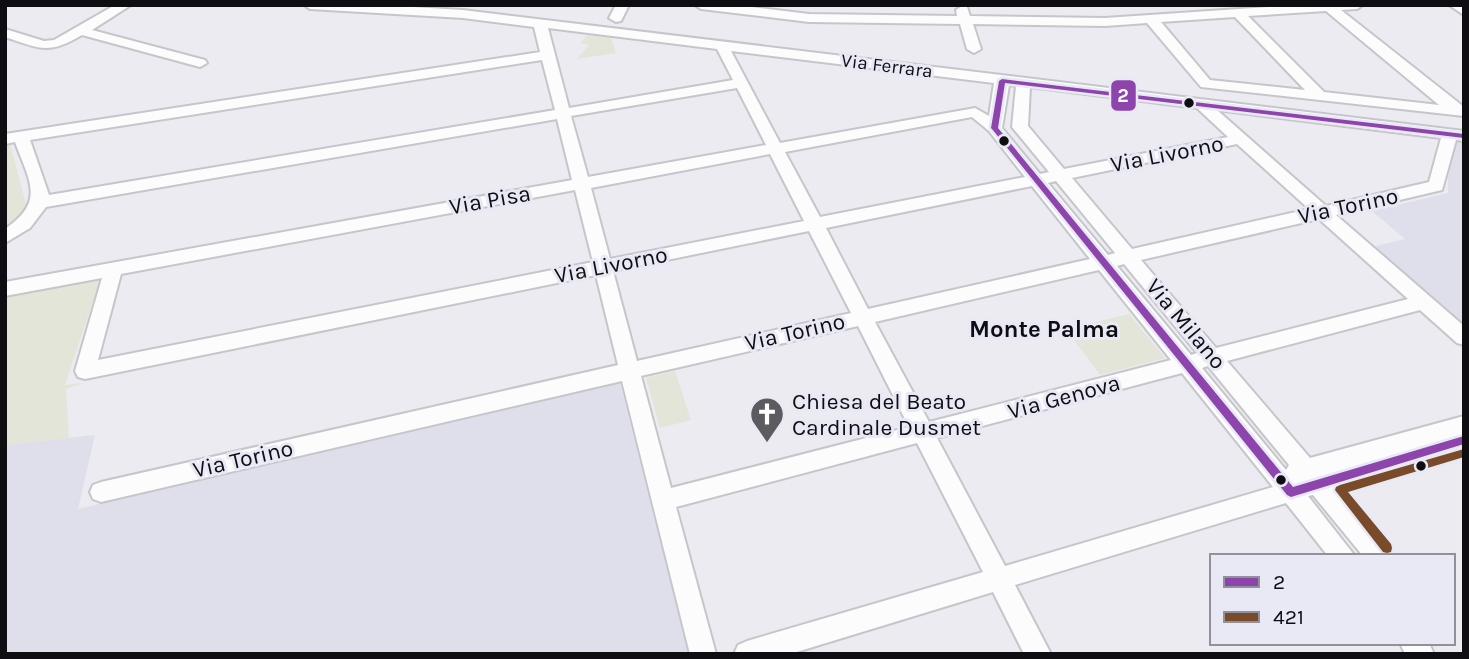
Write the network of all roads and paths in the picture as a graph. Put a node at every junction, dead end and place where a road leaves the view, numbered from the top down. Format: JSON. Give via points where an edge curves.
{"nodes":[{"id":1,"x":125,"y":5,"type":"edge"},
{"id":2,"x":310,"y":5,"type":"edge"},
{"id":3,"x":701,"y":5,"type":"edge"},
{"id":4,"x":1357,"y":5,"type":"edge"},
{"id":5,"x":1457,"y":5,"type":"edge"},
{"id":6,"x":1328,"y":6,"type":"edge"},
{"id":7,"x":1464,"y":10,"type":"edge"},
{"id":8,"x":962,"y":12,"type":"edge"},
{"id":9,"x":1238,"y":13,"type":"junction"},
{"id":10,"x":1151,"y":19,"type":"junction"},
{"id":11,"x":540,"y":24,"type":"junction"},
{"id":12,"x":81,"y":31,"type":"junction"},
{"id":13,"x":5,"y":33,"type":"edge"},
{"id":14,"x":722,"y":46,"type":"junction"},
{"id":15,"x":974,"y":49,"type":"dead end"},
{"id":16,"x":548,"y":55,"type":"junction"},
{"id":17,"x":200,"y":63,"type":"dead end"},
{"id":18,"x":1002,"y":81,"type":"junction"},
{"id":19,"x":741,"y":83,"type":"junction"},
{"id":20,"x":1023,"y":83,"type":"junction"},
{"id":21,"x":1321,"y":98,"type":"junction"},
{"id":22,"x":1199,"y":103,"type":"junction"},
{"id":23,"x":975,"y":112,"type":"joint"},
{"id":24,"x":1460,"y":112,"type":"edge"},
{"id":25,"x":563,"y":114,"type":"junction"},
{"id":26,"x":994,"y":128,"type":"junction"},
{"id":27,"x":1457,"y":134,"type":"edge"},
{"id":28,"x":13,"y":138,"type":"edge"},
{"id":29,"x":1240,"y":139,"type":"junction"},
{"id":30,"x":775,"y":148,"type":"junction"},
{"id":31,"x":1061,"y":175,"type":"junction"},
{"id":32,"x":1036,"y":180,"type":"junction"},
{"id":33,"x":581,"y":184,"type":"junction"},
{"id":34,"x":40,"y":202,"type":"junction"},
{"id":35,"x":1322,"y":211,"type":"junction"},
{"id":36,"x":815,"y":225,"type":"junction"},
{"id":37,"x":5,"y":237,"type":"edge"},
{"id":38,"x":1129,"y":256,"type":"junction"},
{"id":39,"x":1102,"y":262,"type":"junction"},
{"id":40,"x":603,"y":267,"type":"junction"},
{"id":41,"x":113,"y":270,"type":"junction"},
{"id":42,"x":5,"y":289,"type":"edge"},
{"id":43,"x":1424,"y":302,"type":"junction"},
{"id":44,"x":863,"y":317,"type":"junction"},
{"id":45,"x":1464,"y":338,"type":"edge"},
{"id":46,"x":1214,"y":358,"type":"junction"},
{"id":47,"x":1187,"y":364,"type":"junction"},
{"id":48,"x":630,"y":370,"type":"junction"},
{"id":49,"x":1464,"y":425,"type":"edge"},
{"id":50,"x":923,"y":433,"type":"junction"},
{"id":51,"x":1464,"y":440,"type":"edge"},
{"id":52,"x":1404,"y":450,"type":"junction"},
{"id":53,"x":1313,"y":477,"type":"junction"},
{"id":54,"x":1286,"y":484,"type":"junction"},
{"id":55,"x":101,"y":492,"type":"dead end"},
{"id":56,"x":664,"y":500,"type":"junction"},
{"id":57,"x":1341,"y":554,"type":"edge"},
{"id":58,"x":1376,"y":554,"type":"edge"},
{"id":59,"x":999,"y":578,"type":"junction"},
{"id":60,"x":703,"y":654,"type":"edge"},
{"id":61,"x":747,"y":654,"type":"edge"},
{"id":62,"x":1038,"y":654,"type":"edge"}],
"edges":[{"from":1,"to":12,"type":"street"},
{"from":2,"to":11,"type":"street","name":"Via Ferrara","via":[[463,14]]},
{"from":3,"to":8,"type":"street","via":[[809,18]]},
{"from":4,"to":6,"type":"street"},
{"from":5,"to":7,"type":"main road"},
{"from":6,"to":9,"type":"street"},
{"from":6,"to":24,"type":"street"},
{"from":8,"to":10,"type":"street","via":[[1105,22]]},
{"from":8,"to":15,"type":"street"},
{"from":9,"to":10,"type":"street"},
{"from":9,"to":21,"type":"street"},
{"from":10,"to":21,"type":"street","via":[[1206,84]]},
{"from":11,"to":14,"type":"street","name":"Via Ferrara"},
{"from":11,"to":16,"type":"street"},
{"from":12,"to":13,"type":"street","via":[[49,45]]},
{"from":12,"to":17,"type":"street"},
{"from":14,"to":18,"type":"street","name":"Via Ferrara"},
{"from":14,"to":19,"type":"street"},
{"from":16,"to":25,"type":"street"},
{"from":16,"to":28,"type":"street"},
{"from":18,"to":20,"type":"street","name":"Via Ferrara"},
{"from":18,"to":26,"type":"street"},
{"from":19,"to":25,"type":"street"},
{"from":19,"to":30,"type":"street"},
{"from":20,"to":22,"type":"street","name":"Via Ferrara"},
{"from":20,"to":31,"type":"street","name":"Via Milano","via":[[1020,127]]},
{"from":21,"to":24,"type":"street"},
{"from":22,"to":27,"type":"street","name":"Via Ferrara"},
{"from":22,"to":29,"type":"street"},
{"from":23,"to":26,"type":"street"},
{"from":23,"to":30,"type":"street","name":"Via Pisa"},
{"from":25,"to":33,"type":"street"},
{"from":25,"to":34,"type":"street"},
{"from":26,"to":32,"type":"street","name":"Via Milano"},
{"from":27,"to":35,"type":"street","name":"Via Torino","via":[[1436,186]]},
{"from":28,"to":34,"type":"street","via":[[41,193]]},
{"from":29,"to":31,"type":"street","name":"Via Livorno"},
{"from":29,"to":35,"type":"street"},
{"from":30,"to":33,"type":"street","name":"Via Pisa"},
{"from":30,"to":36,"type":"street"},
{"from":31,"to":32,"type":"street","name":"Via Livorno"},
{"from":31,"to":38,"type":"street","name":"Via Milano"},
{"from":32,"to":36,"type":"street","name":"Via Livorno"},
{"from":32,"to":39,"type":"street","name":"Via Milano"},
{"from":33,"to":40,"type":"street"},
{"from":33,"to":41,"type":"street","name":"Via Pisa"},
{"from":34,"to":37,"type":"street","via":[[28,221]]},
{"from":35,"to":38,"type":"street","name":"Via Torino"},
{"from":35,"to":43,"type":"street"},
{"from":36,"to":40,"type":"street","name":"Via Livorno"},
{"from":36,"to":44,"type":"street"},
{"from":38,"to":39,"type":"street","name":"Via Torino"},
{"from":38,"to":46,"type":"street","name":"Via Milano"},
{"from":39,"to":44,"type":"street","name":"Via Torino"},
{"from":39,"to":47,"type":"street","name":"Via Milano"},
{"from":40,"to":41,"type":"street","name":"Via Livorno","via":[[85,371]]},
{"from":40,"to":48,"type":"street"},
{"from":41,"to":42,"type":"street","name":"Via Pisa"},
{"from":43,"to":45,"type":"street"},
{"from":43,"to":46,"type":"street","name":"Via Genova"},
{"from":44,"to":48,"type":"street","name":"Via Torino"},
{"from":44,"to":50,"type":"street"},
{"from":46,"to":47,"type":"street","name":"Via Genova"},
{"from":46,"to":53,"type":"street","name":"Via Milano"},
{"from":47,"to":50,"type":"street","name":"Via Genova"},
{"from":47,"to":54,"type":"street","name":"Via Milano"},
{"from":48,"to":55,"type":"street","name":"Via Torino"},
{"from":48,"to":56,"type":"street"},
{"from":49,"to":52,"type":"street"},
{"from":50,"to":56,"type":"street","name":"Via Genova"},
{"from":50,"to":59,"type":"street"},
{"from":51,"to":52,"type":"street"},
{"from":52,"to":53,"type":"street"},
{"from":52,"to":53,"type":"street","via":[[1365,470]]},
{"from":53,"to":54,"type":"street"},
{"from":53,"to":58,"type":"street","name":"Via Milano"},
{"from":54,"to":57,"type":"street","name":"Via Milano"},
{"from":54,"to":59,"type":"street"},
{"from":56,"to":60,"type":"street"},
{"from":59,"to":61,"type":"street"},
{"from":59,"to":62,"type":"street"}]}
